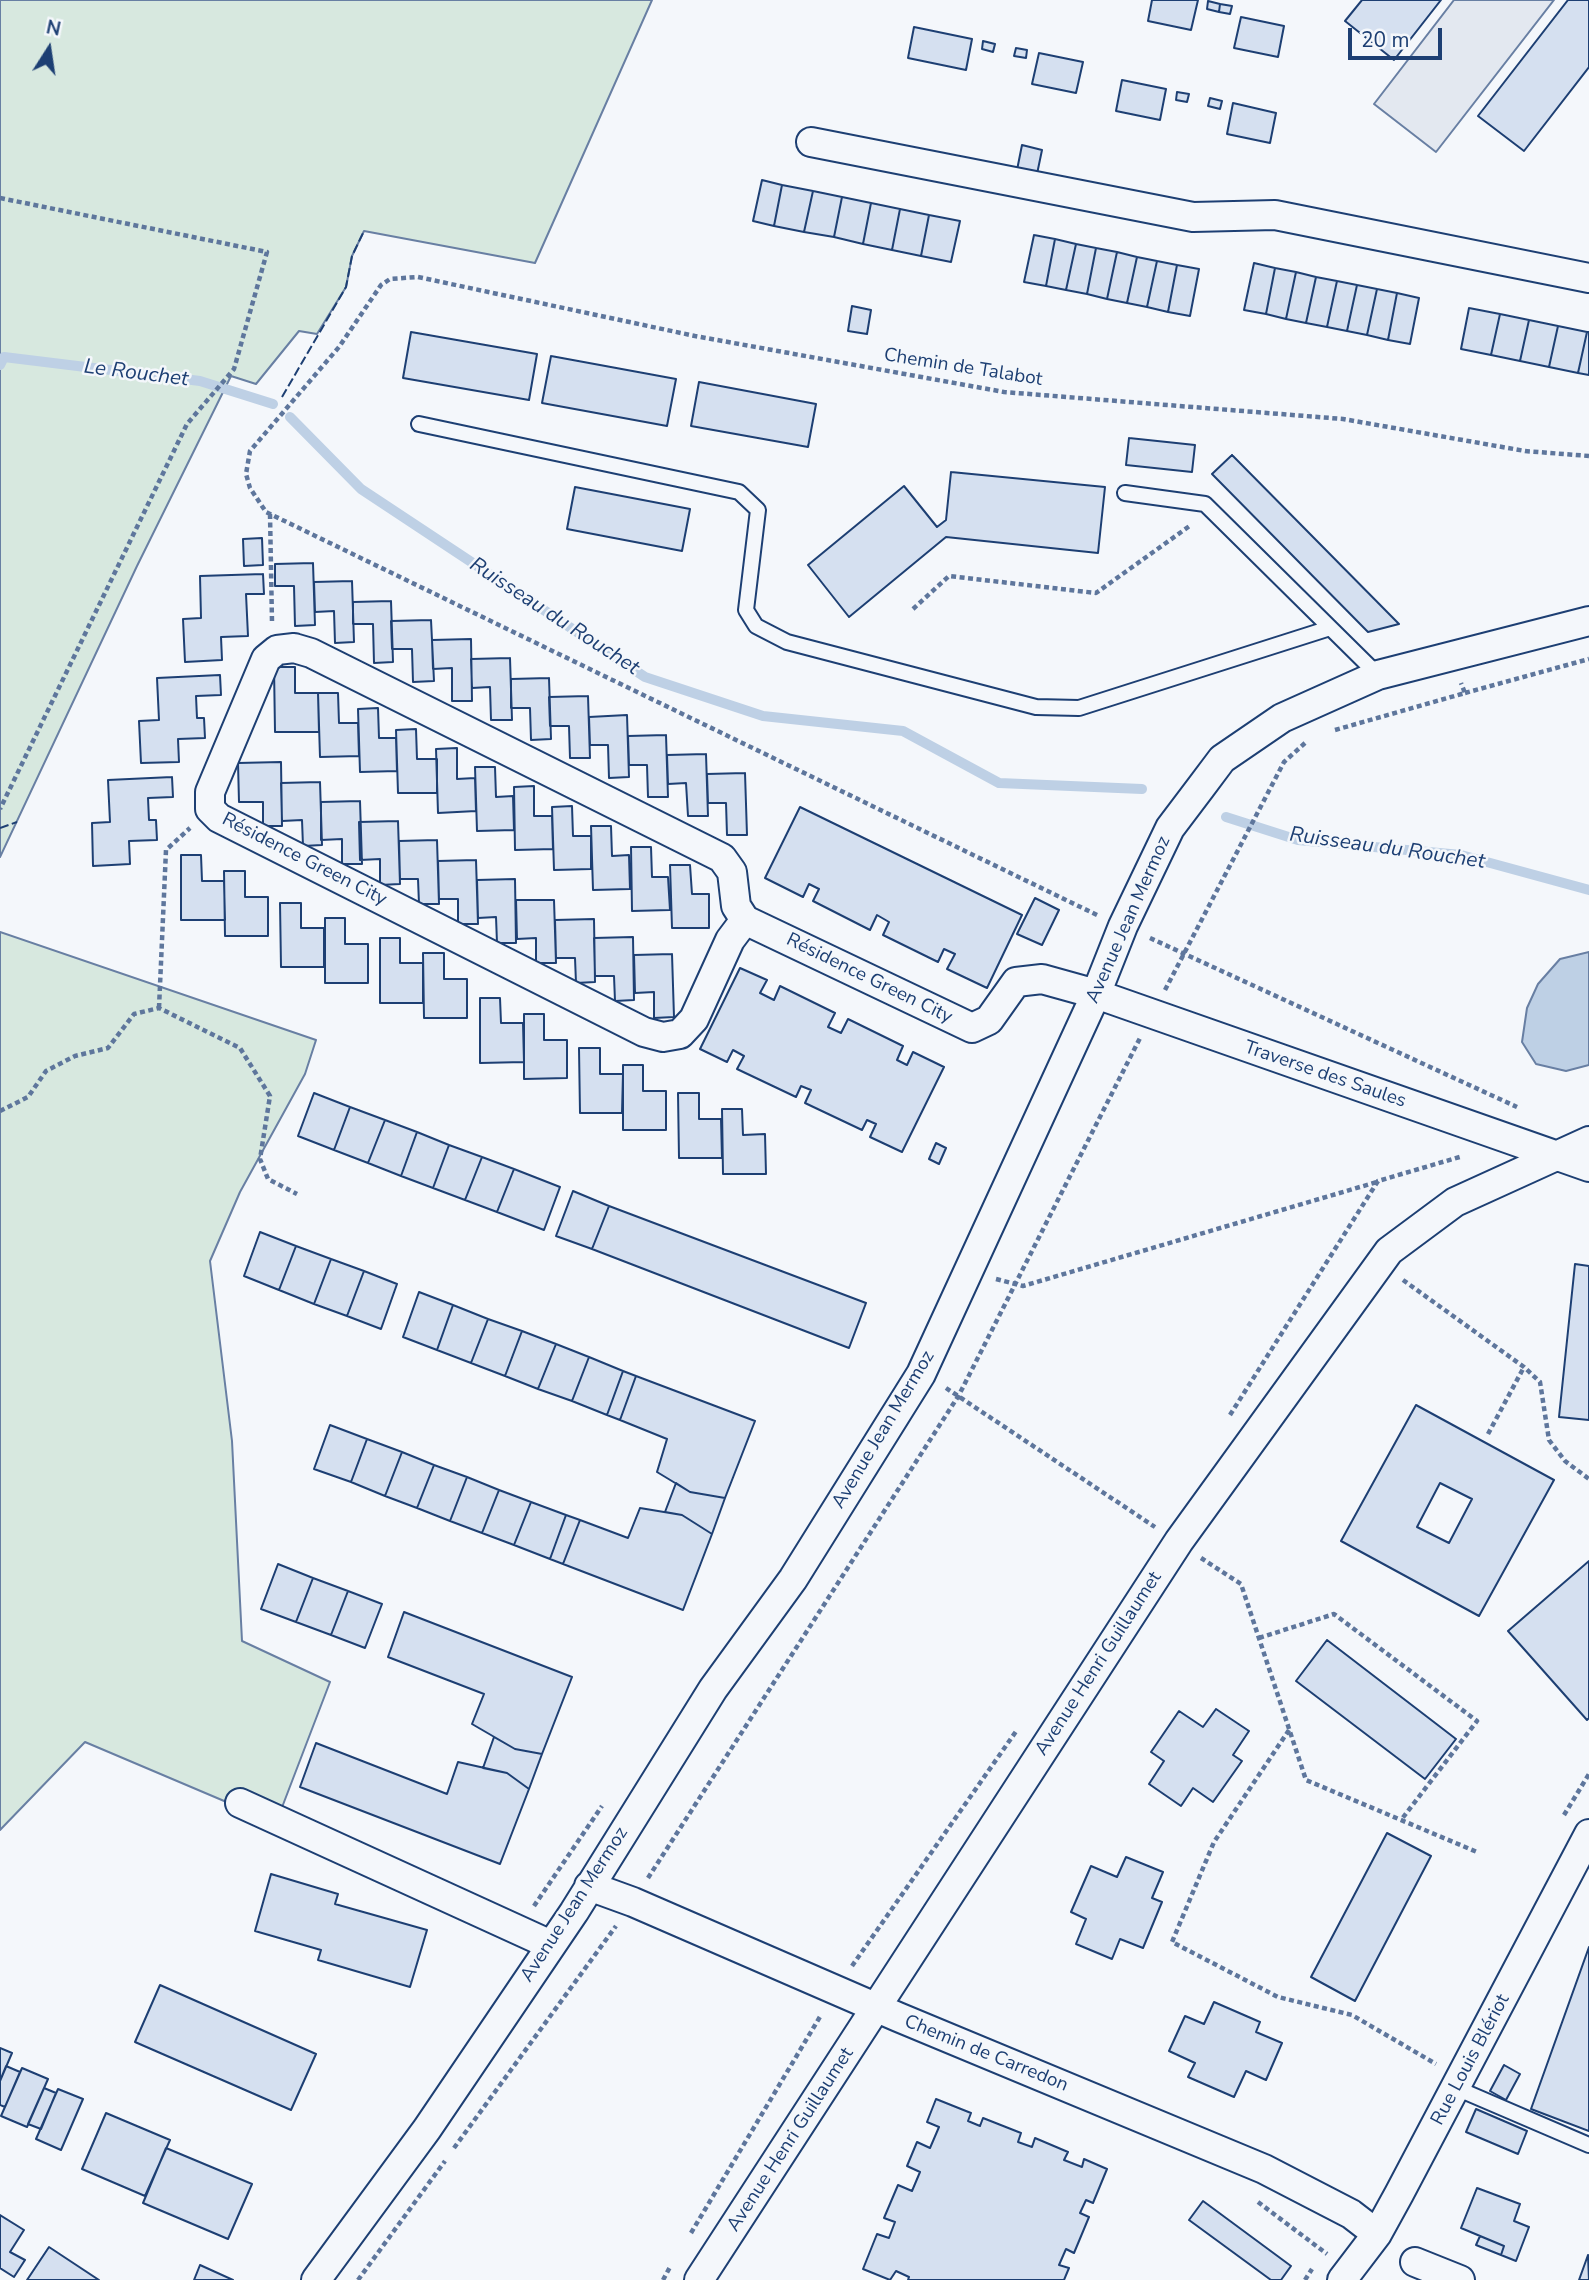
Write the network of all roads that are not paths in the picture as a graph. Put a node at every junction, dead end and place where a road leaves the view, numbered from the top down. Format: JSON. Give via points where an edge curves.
{"nodes":[{"id":1,"x":811,"y":142,"type":"dead end"},
{"id":2,"x":1589,"y":278,"type":"edge"},
{"id":3,"x":419,"y":424,"type":"dead end"},
{"id":4,"x":1125,"y":493,"type":"dead end"},
{"id":5,"x":1589,"y":621,"type":"edge"},
{"id":6,"x":1330,"y":628,"type":"junction"},
{"id":7,"x":1378,"y":675,"type":"junction"},
{"id":8,"x":746,"y":920,"type":"junction"},
{"id":9,"x":1096,"y":994,"type":"junction"},
{"id":10,"x":1589,"y":1141,"type":"edge"},
{"id":11,"x":1554,"y":1156,"type":"junction"},
{"id":12,"x":1589,"y":1167,"type":"edge"},
{"id":13,"x":240,"y":1804,"type":"dead end"},
{"id":14,"x":1589,"y":1834,"type":"edge"},
{"id":15,"x":589,"y":1886,"type":"junction"},
{"id":16,"x":551,"y":1945,"type":"junction"},
{"id":17,"x":877,"y":2007,"type":"junction"},
{"id":18,"x":1456,"y":2088,"type":"junction"},
{"id":19,"x":1589,"y":2145,"type":"edge"},
{"id":20,"x":1377,"y":2234,"type":"junction"},
{"id":21,"x":1415,"y":2262,"type":"dead end"},
{"id":22,"x":316,"y":2280,"type":"edge"},
{"id":23,"x":699,"y":2280,"type":"edge"},
{"id":24,"x":1342,"y":2280,"type":"edge"},
{"id":25,"x":1460,"y":2280,"type":"edge"}],
"edges":[{"from":1,"to":2,"type":"street","via":[[1193,217],[1275,215]]},
{"from":3,"to":6,"type":"lane","via":[[738,492],[758,510],[746,610],[756,626],[788,642],[1036,707],[1079,708]]},
{"from":4,"to":6,"type":"lane","via":[[1205,504]]},
{"from":5,"to":7,"type":"street","name":"Avenue Jean Mermoz"},
{"from":6,"to":7,"type":"lane"},
{"from":7,"to":9,"type":"street","name":"Avenue Jean Mermoz","via":[[1282,718],[1222,759],[1170,828]]},
{"from":8,"to":8,"type":"street","name":"Résidence Green City","via":[[736,906],[732,872],[722,858],[294,648],[277,650],[265,659],[210,792],[210,809],[219,818],[644,1032],[663,1037],[680,1034],[694,1019],[730,940]]},
{"from":8,"to":9,"type":"street","name":"Résidence Green City","via":[[972,1028],[989,1020],[1017,982],[1042,979]]},
{"from":9,"to":11,"type":"street","name":"Traverse des Saules"},
{"from":9,"to":15,"type":"street","name":"Avenue Jean Mermoz","via":[[921,1374],[793,1579],[713,1689]]},
{"from":10,"to":11,"type":"street","name":"Avenue Henri Guillaumet"},
{"from":11,"to":12,"type":"street","name":"Traverse des Saules"},
{"from":11,"to":17,"type":"street","name":"Avenue Henri Guillaumet","via":[[1455,1202],[1389,1251]]},
{"from":13,"to":16,"type":"street"},
{"from":14,"to":18,"type":"street","name":"Rue Louis Blériot"},
{"from":15,"to":16,"type":"street","name":"Avenue Jean Mermoz"},
{"from":15,"to":17,"type":"street","name":"Chemin de Carredon"},
{"from":16,"to":22,"type":"street","name":"Avenue Jean Mermoz","via":[[427,2129]]},
{"from":17,"to":20,"type":"street","name":"Chemin de Carredon","via":[[1264,2169],[1351,2214]]},
{"from":17,"to":23,"type":"street","name":"Avenue Henri Guillaumet"},
{"from":18,"to":19,"type":"lane"},
{"from":18,"to":20,"type":"street","name":"Rue Louis Blériot"},
{"from":20,"to":24,"type":"street","name":"Rue Louis Blériot"},
{"from":21,"to":25,"type":"street"}]}
